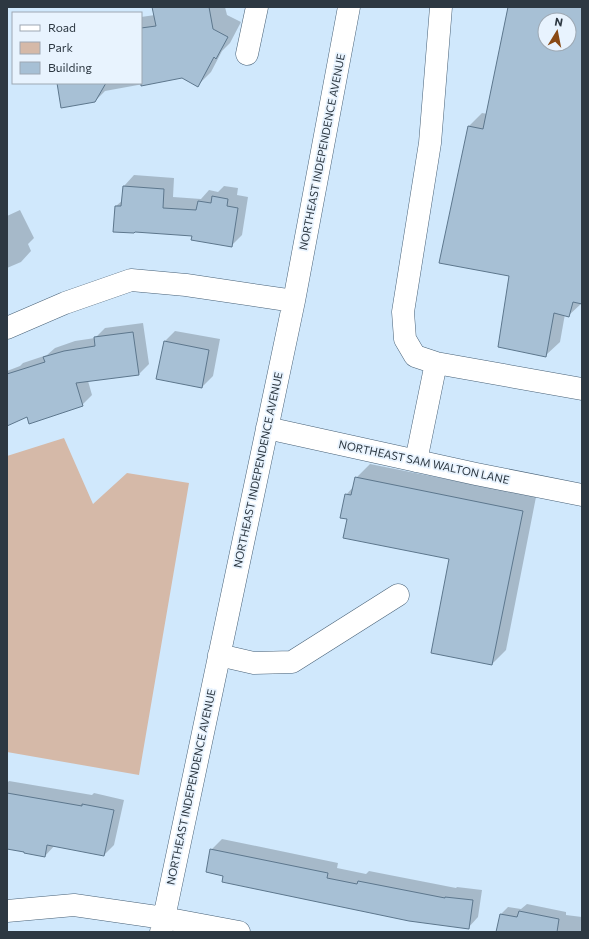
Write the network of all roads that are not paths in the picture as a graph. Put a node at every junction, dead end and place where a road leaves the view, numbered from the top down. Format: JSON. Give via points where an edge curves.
{"nodes":[{"id":1,"x":257,"y":7,"type":"edge"},
{"id":2,"x":350,"y":7,"type":"edge"},
{"id":3,"x":441,"y":7,"type":"edge"},
{"id":4,"x":247,"y":54,"type":"dead end"},
{"id":5,"x":294,"y":301,"type":"junction"},
{"id":6,"x":7,"y":328,"type":"edge"},
{"id":7,"x":436,"y":363,"type":"junction"},
{"id":8,"x":582,"y":389,"type":"edge"},
{"id":9,"x":267,"y":428,"type":"junction"},
{"id":10,"x":416,"y":461,"type":"junction"},
{"id":11,"x":582,"y":494,"type":"edge"},
{"id":12,"x":398,"y":595,"type":"dead end"},
{"id":13,"x":219,"y":655,"type":"junction"},
{"id":14,"x":7,"y":911,"type":"edge"},
{"id":15,"x":162,"y":925,"type":"edge"},
{"id":16,"x":239,"y":932,"type":"edge"}],
"edges":[{"from":1,"to":4,"type":"street"},
{"from":2,"to":5,"type":"street","name":"NORTHEAST INDEPENDENCE AVENUE"},
{"from":3,"to":7,"type":"street","via":[[430,143],[403,312],[406,339],[416,356]]},
{"from":5,"to":6,"type":"street","via":[[186,285],[131,280],[65,302]]},
{"from":5,"to":9,"type":"street","name":"NORTHEAST INDEPENDENCE AVENUE"},
{"from":7,"to":8,"type":"street"},
{"from":7,"to":10,"type":"street"},
{"from":9,"to":10,"type":"street","name":"NORTHEAST SAM WALTON LANE"},
{"from":9,"to":13,"type":"street","name":"NORTHEAST INDEPENDENCE AVENUE"},
{"from":10,"to":11,"type":"street","name":"NORTHEAST SAM WALTON LANE"},
{"from":12,"to":13,"type":"street","via":[[292,662],[254,663]]},
{"from":13,"to":15,"type":"street","name":"NORTHEAST INDEPENDENCE AVENUE"},
{"from":14,"to":15,"type":"street","via":[[74,905]]},
{"from":15,"to":16,"type":"street"}]}
